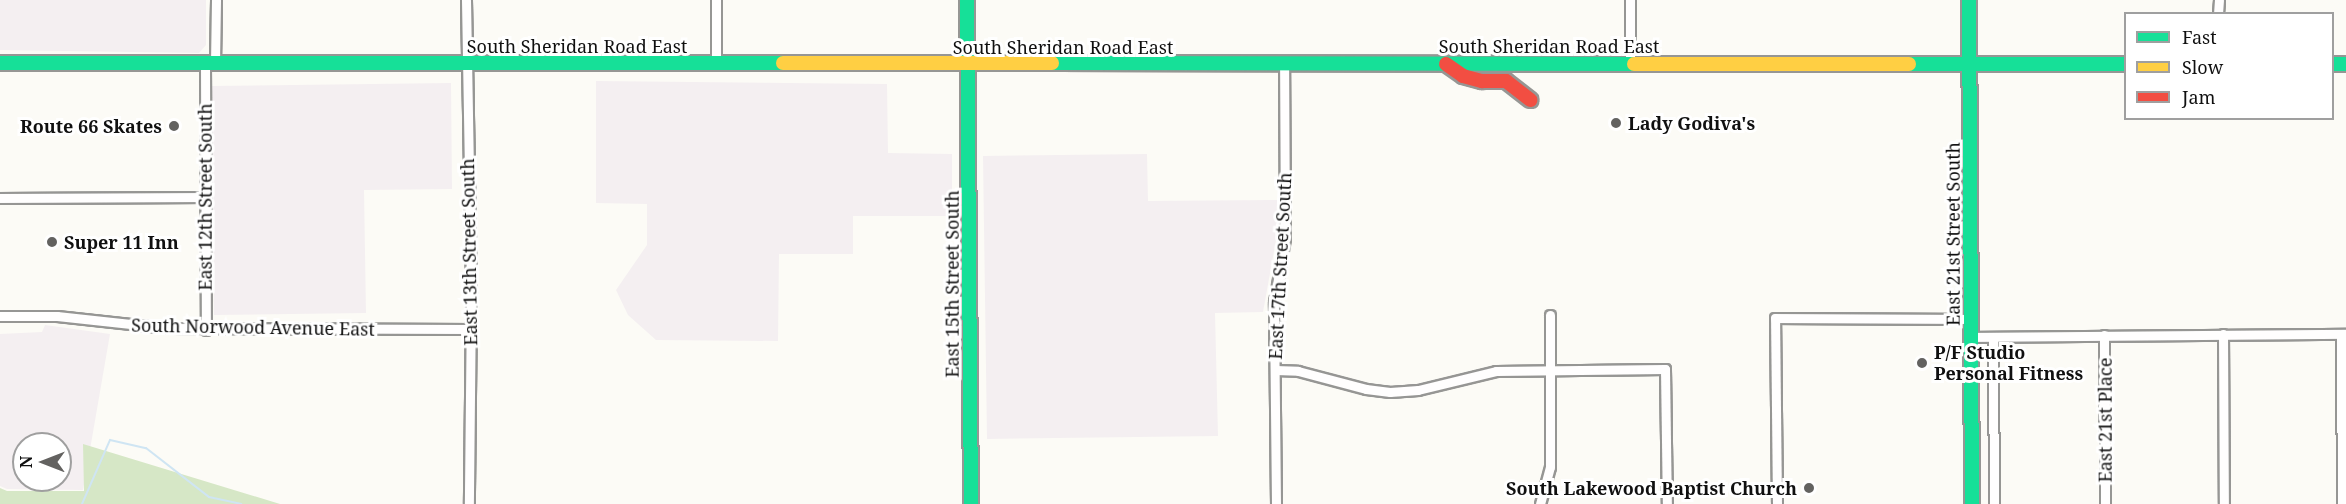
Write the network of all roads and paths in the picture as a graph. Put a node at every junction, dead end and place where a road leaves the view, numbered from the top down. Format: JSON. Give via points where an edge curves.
{"nodes":[{"id":1,"x":216,"y":0,"type":"edge"},
{"id":2,"x":466,"y":0,"type":"edge"},
{"id":3,"x":716,"y":0,"type":"edge"},
{"id":4,"x":967,"y":0,"type":"edge"},
{"id":5,"x":1630,"y":0,"type":"edge"},
{"id":6,"x":1969,"y":0,"type":"edge"},
{"id":7,"x":0,"y":63,"type":"edge"},
{"id":8,"x":210,"y":64,"type":"junction"},
{"id":9,"x":466,"y":64,"type":"junction"},
{"id":10,"x":716,"y":64,"type":"junction"},
{"id":11,"x":969,"y":64,"type":"junction"},
{"id":12,"x":1284,"y":64,"type":"junction"},
{"id":13,"x":1446,"y":64,"type":"junction"},
{"id":14,"x":1630,"y":64,"type":"junction"},
{"id":15,"x":1969,"y":64,"type":"junction"},
{"id":16,"x":2124,"y":64,"type":"edge"},
{"id":17,"x":1530,"y":100,"type":"dead end"},
{"id":18,"x":205,"y":197,"type":"junction"},
{"id":19,"x":0,"y":198,"type":"edge"},
{"id":20,"x":1550,"y":315,"type":"dead end"},
{"id":21,"x":0,"y":316,"type":"edge"},
{"id":22,"x":1971,"y":319,"type":"junction"},
{"id":23,"x":471,"y":329,"type":"junction"},
{"id":24,"x":206,"y":330,"type":"junction"},
{"id":25,"x":2223,"y":334,"type":"junction"},
{"id":26,"x":2344,"y":334,"type":"edge"},
{"id":27,"x":2104,"y":335,"type":"junction"},
{"id":28,"x":1971,"y":337,"type":"junction"},
{"id":29,"x":1993,"y":337,"type":"junction"},
{"id":30,"x":1275,"y":370,"type":"junction"},
{"id":31,"x":1550,"y":370,"type":"junction"},
{"id":32,"x":469,"y":504,"type":"edge"},
{"id":33,"x":971,"y":504,"type":"edge"},
{"id":34,"x":1276,"y":504,"type":"edge"},
{"id":35,"x":1540,"y":504,"type":"edge"},
{"id":36,"x":1667,"y":504,"type":"edge"},
{"id":37,"x":1777,"y":504,"type":"edge"},
{"id":38,"x":1972,"y":504,"type":"edge"},
{"id":39,"x":1994,"y":504,"type":"edge"},
{"id":40,"x":2105,"y":504,"type":"edge"},
{"id":41,"x":2224,"y":504,"type":"edge"},
{"id":42,"x":2342,"y":504,"type":"edge"}],
"edges":[{"from":1,"to":8,"type":"street","name":"East 12th Street South"},
{"from":2,"to":9,"type":"street","name":"East 13th Street South"},
{"from":3,"to":10,"type":"street"},
{"from":4,"to":11,"type":"main road","name":"East 15th Street South"},
{"from":5,"to":14,"type":"street"},
{"from":6,"to":15,"type":"main road","name":"East 21st Street South"},
{"from":7,"to":8,"type":"main road","name":"South Sheridan Road East"},
{"from":8,"to":9,"type":"main road","name":"South Sheridan Road East"},
{"from":8,"to":18,"type":"street","name":"East 12th Street South"},
{"from":9,"to":10,"type":"main road","name":"South Sheridan Road East"},
{"from":9,"to":23,"type":"street","name":"East 13th Street South"},
{"from":10,"to":11,"type":"main road","name":"South Sheridan Road East"},
{"from":11,"to":12,"type":"main road","name":"South Sheridan Road East"},
{"from":11,"to":33,"type":"main road","name":"East 15th Street South"},
{"from":12,"to":13,"type":"main road","name":"South Sheridan Road East"},
{"from":12,"to":30,"type":"street","name":"East 17th Street South","via":[[1285,238],[1274,302]]},
{"from":13,"to":14,"type":"main road","name":"South Sheridan Road East"},
{"from":13,"to":17,"type":"main road","via":[[1463,76],[1506,81]]},
{"from":14,"to":15,"type":"main road","name":"South Sheridan Road East"},
{"from":15,"to":16,"type":"main road","name":"South Sheridan Road East"},
{"from":15,"to":22,"type":"main road","name":"East 21st Street South"},
{"from":18,"to":19,"type":"street"},
{"from":18,"to":24,"type":"street","name":"East 12th Street South"},
{"from":20,"to":31,"type":"street"},
{"from":21,"to":24,"type":"street","name":"South Norwood Avenue East","via":[[57,316]]},
{"from":22,"to":28,"type":"main road","name":"East 21st Street South"},
{"from":22,"to":37,"type":"street","via":[[1775,318]]},
{"from":23,"to":24,"type":"street","name":"South Norwood Avenue East"},
{"from":23,"to":32,"type":"street","name":"East 13th Street South"},
{"from":25,"to":26,"type":"street"},
{"from":25,"to":27,"type":"street"},
{"from":25,"to":41,"type":"street"},
{"from":26,"to":42,"type":"street"},
{"from":27,"to":29,"type":"street"},
{"from":27,"to":40,"type":"street","name":"East 21st Place"},
{"from":28,"to":29,"type":"street"},
{"from":28,"to":38,"type":"main road","name":"East 21st Street South"},
{"from":29,"to":39,"type":"street"},
{"from":30,"to":31,"type":"street","via":[[1305,372],[1390,392],[1418,390],[1497,371]]},
{"from":30,"to":34,"type":"street","name":"East 17th Street South"},
{"from":31,"to":35,"type":"street","via":[[1550,466]]},
{"from":31,"to":36,"type":"street","via":[[1665,369]]}]}
